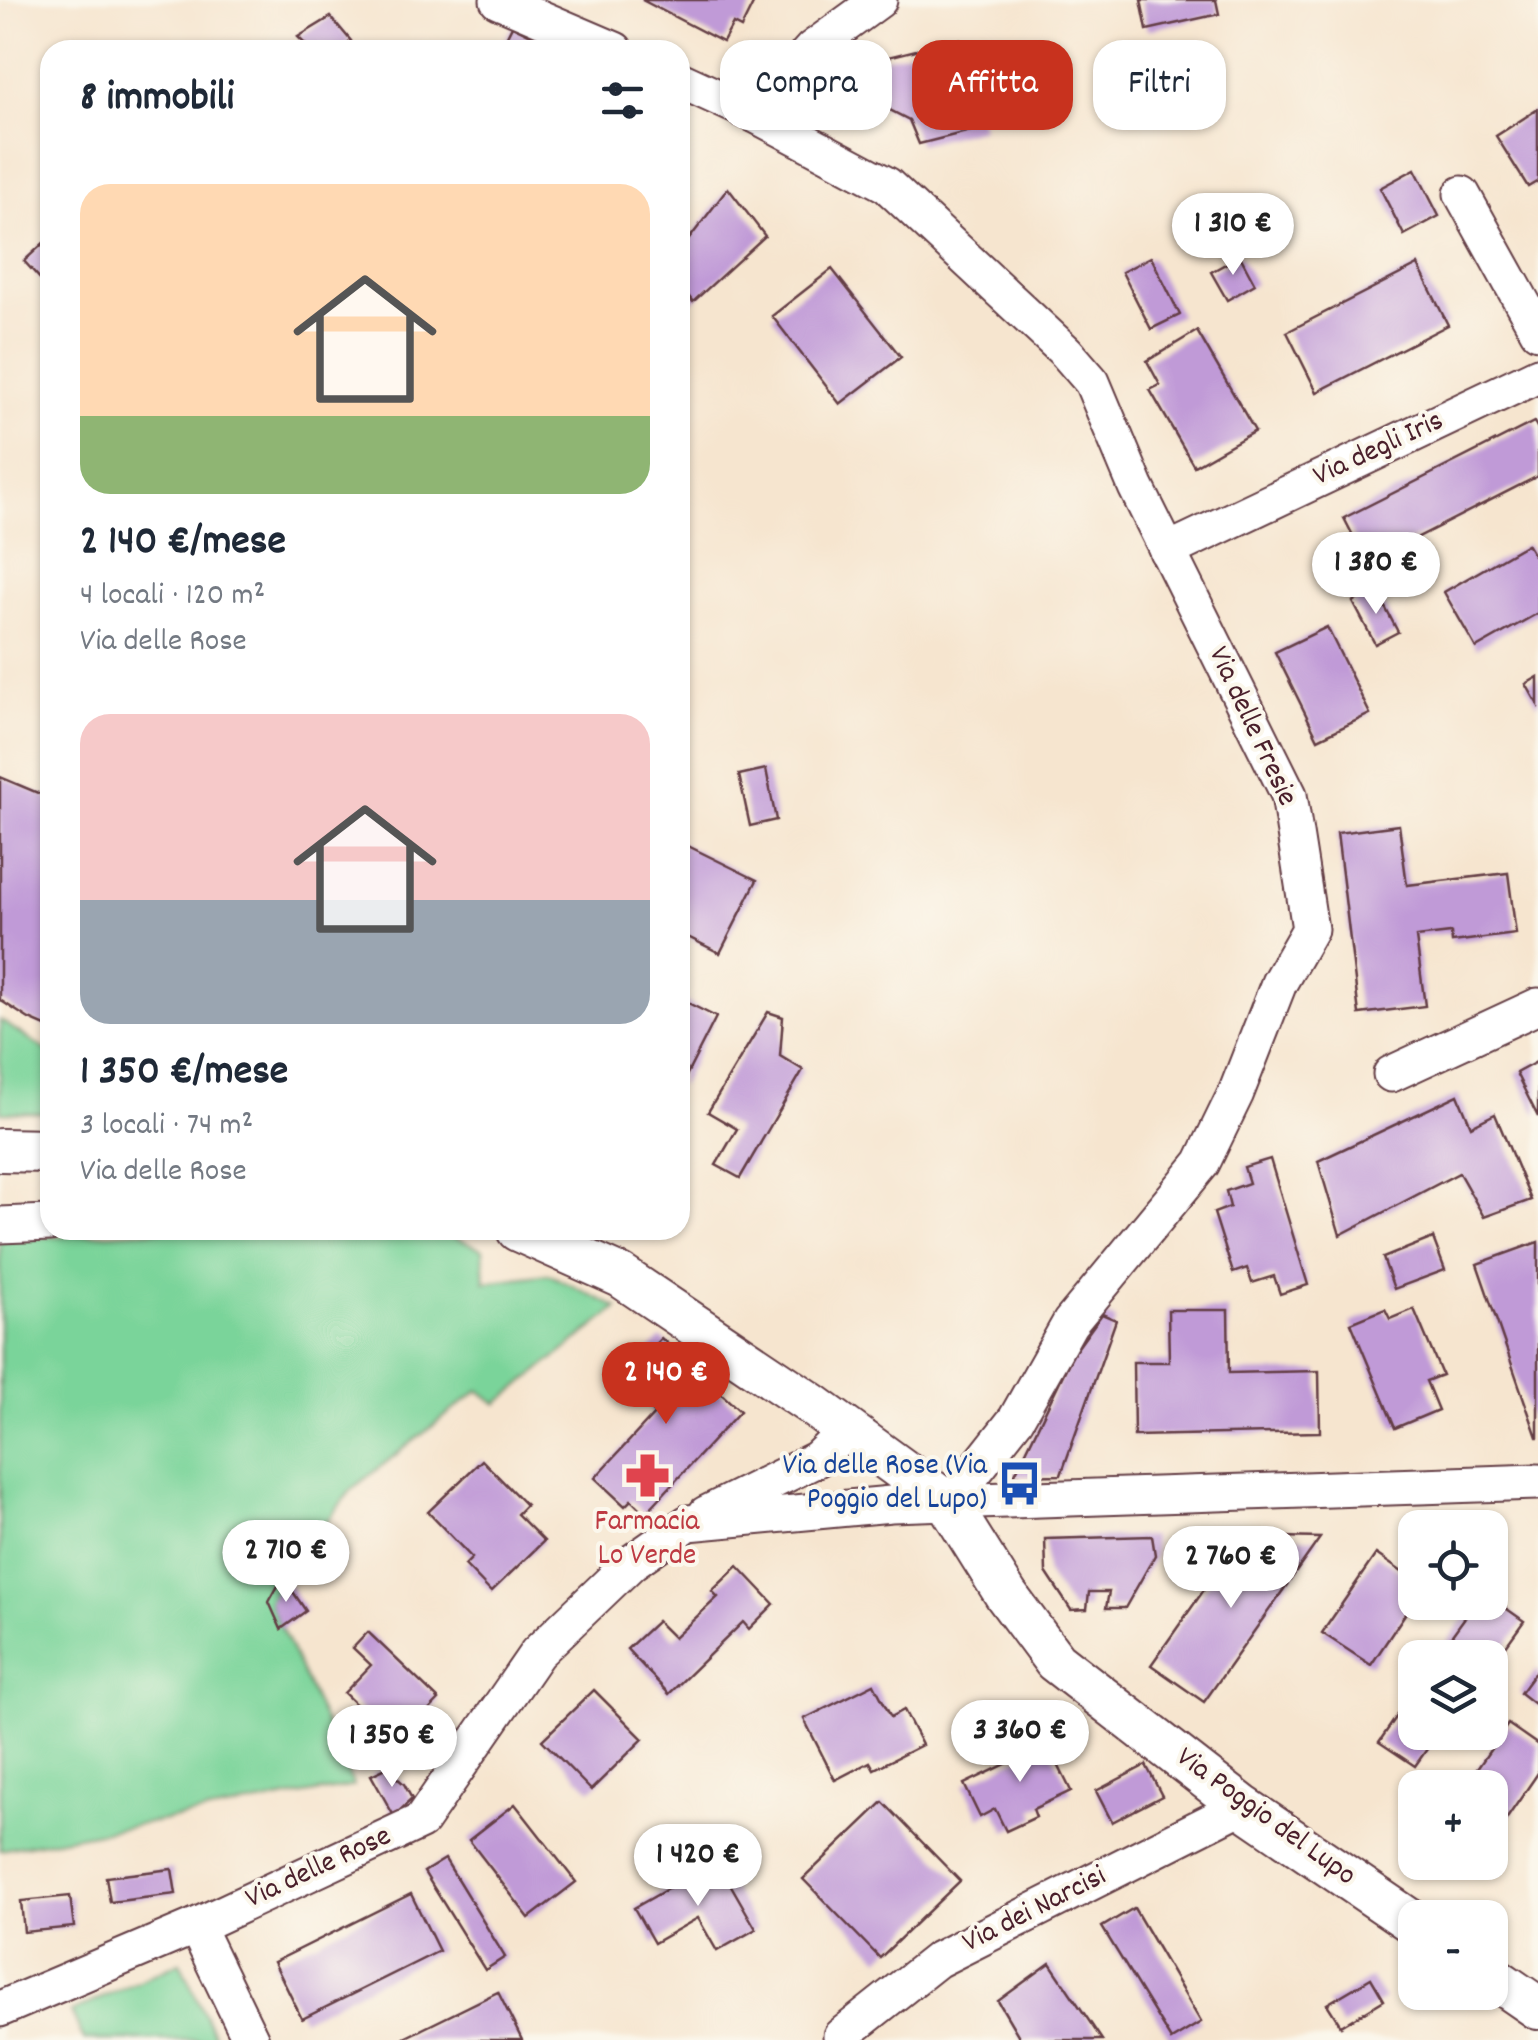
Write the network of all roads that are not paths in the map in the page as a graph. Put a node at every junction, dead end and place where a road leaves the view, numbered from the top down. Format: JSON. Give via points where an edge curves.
{"nodes":[{"id":1,"x":498,"y":0,"type":"edge"},
{"id":2,"x":879,"y":0,"type":"edge"},
{"id":3,"x":592,"y":40,"type":"edge"},
{"id":4,"x":824,"y":40,"type":"edge"},
{"id":5,"x":690,"y":85,"type":"edge"},
{"id":6,"x":720,"y":98,"type":"edge"},
{"id":7,"x":784,"y":130,"type":"edge"},
{"id":8,"x":1462,"y":194,"type":"dead end"},
{"id":9,"x":1538,"y":331,"type":"edge"},
{"id":10,"x":1538,"y":375,"type":"edge"},
{"id":11,"x":1166,"y":551,"type":"junction"},
{"id":12,"x":1538,"y":1006,"type":"edge"},
{"id":13,"x":1390,"y":1074,"type":"dead end"},
{"id":14,"x":0,"y":1150,"type":"edge"},
{"id":15,"x":40,"y":1151,"type":"edge"},
{"id":16,"x":40,"y":1223,"type":"edge"},
{"id":17,"x":0,"y":1226,"type":"edge"},
{"id":18,"x":540,"y":1240,"type":"edge"},
{"id":19,"x":847,"y":1430,"type":"junction"},
{"id":20,"x":1538,"y":1482,"type":"edge"},
{"id":21,"x":949,"y":1504,"type":"junction"},
{"id":22,"x":688,"y":1523,"type":"junction"},
{"id":23,"x":1242,"y":1806,"type":"junction"},
{"id":24,"x":1398,"y":1912,"type":"edge"},
{"id":25,"x":196,"y":1926,"type":"junction"},
{"id":26,"x":1508,"y":1987,"type":"edge"},
{"id":27,"x":1538,"y":2008,"type":"edge"},
{"id":28,"x":0,"y":2009,"type":"edge"},
{"id":29,"x":841,"y":2036,"type":"dead end"},
{"id":30,"x":250,"y":2040,"type":"edge"}],
"edges":[{"from":1,"to":3,"type":"street"},
{"from":2,"to":4,"type":"street"},
{"from":5,"to":6,"type":"street","name":"Via delle Fresie"},
{"from":7,"to":11,"type":"street","name":"Via delle Fresie","via":[[886,185],[1066,352],[1092,382]]},
{"from":8,"to":9,"type":"street"},
{"from":10,"to":11,"type":"street","name":"Via degli Iris"},
{"from":11,"to":21,"type":"street","name":"Via delle Fresie","via":[[1290,794],[1310,930],[1279,983],[1202,1163],[1070,1323],[1016,1420]]},
{"from":12,"to":13,"type":"street"},
{"from":14,"to":15,"type":"street"},
{"from":16,"to":17,"type":"street"},
{"from":18,"to":19,"type":"street","name":"Via Poggio del Lupo","via":[[621,1276]]},
{"from":19,"to":21,"type":"street","name":"Via Poggio del Lupo"},
{"from":19,"to":22,"type":"street","via":[[817,1459]]},
{"from":20,"to":21,"type":"street","name":"Via delle Rose"},
{"from":21,"to":22,"type":"street","name":"Via delle Rose"},
{"from":21,"to":23,"type":"street","name":"Via Poggio del Lupo","via":[[1056,1661]]},
{"from":22,"to":25,"type":"street","name":"Via delle Rose","via":[[630,1563],[537,1653],[421,1822]]},
{"from":23,"to":24,"type":"street","name":"Via Poggio del Lupo"},
{"from":23,"to":29,"type":"street","name":"Via dei Narcisi","via":[[937,1960]]},
{"from":25,"to":28,"type":"street","name":"Via delle Rose"},
{"from":25,"to":30,"type":"street"},
{"from":26,"to":27,"type":"street"}]}
